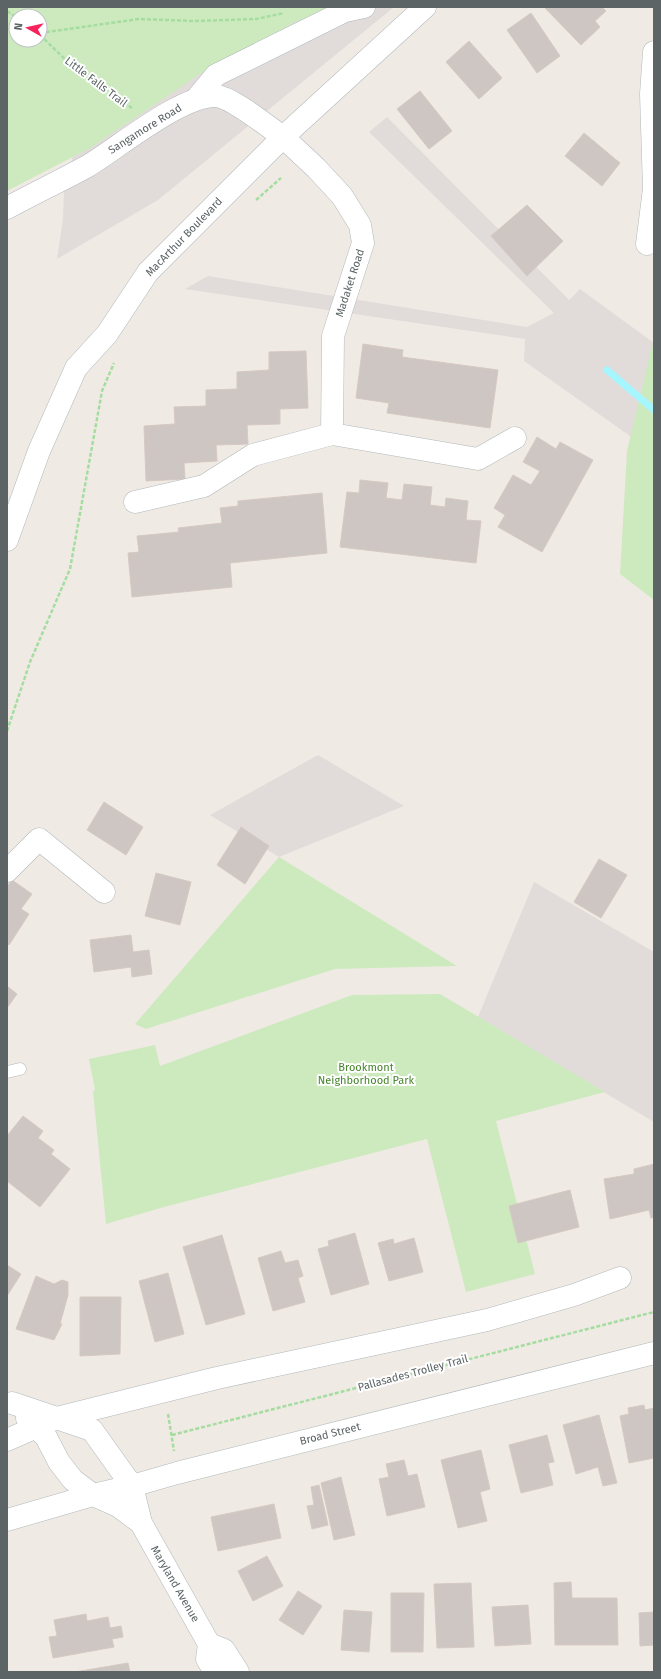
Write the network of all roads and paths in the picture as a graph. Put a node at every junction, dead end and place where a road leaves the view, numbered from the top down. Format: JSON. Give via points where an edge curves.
{"nodes":[{"id":1,"x":364,"y":7,"type":"edge"},
{"id":2,"x":425,"y":7,"type":"edge"},
{"id":3,"x":286,"y":13,"type":"dead end"},
{"id":4,"x":48,"y":33,"type":"edge"},
{"id":5,"x":48,"y":42,"type":"edge"},
{"id":6,"x":654,"y":52,"type":"edge"},
{"id":7,"x":196,"y":98,"type":"junction"},
{"id":8,"x":136,"y":111,"type":"dead end"},
{"id":9,"x":283,"y":137,"type":"junction"},
{"id":10,"x":281,"y":178,"type":"dead end"},
{"id":11,"x":253,"y":203,"type":"dead end"},
{"id":12,"x":7,"y":208,"type":"edge"},
{"id":13,"x":647,"y":244,"type":"dead end"},
{"id":14,"x":114,"y":362,"type":"dead end"},
{"id":15,"x":332,"y":434,"type":"junction"},
{"id":16,"x":514,"y":438,"type":"dead end"},
{"id":17,"x":135,"y":502,"type":"dead end"},
{"id":18,"x":7,"y":540,"type":"edge"},
{"id":19,"x":7,"y":731,"type":"edge"},
{"id":20,"x":7,"y":871,"type":"edge"},
{"id":21,"x":104,"y":892,"type":"dead end"},
{"id":22,"x":20,"y":1070,"type":"dead end"},
{"id":23,"x":7,"y":1072,"type":"edge"},
{"id":24,"x":620,"y":1278,"type":"dead end"},
{"id":25,"x":654,"y":1312,"type":"edge"},
{"id":26,"x":654,"y":1352,"type":"edge"},
{"id":27,"x":163,"y":1392,"type":"junction"},
{"id":28,"x":10,"y":1401,"type":"edge"},
{"id":29,"x":57,"y":1418,"type":"junction"},
{"id":30,"x":36,"y":1427,"type":"junction"},
{"id":31,"x":172,"y":1435,"type":"junction"},
{"id":32,"x":7,"y":1440,"type":"edge"},
{"id":33,"x":177,"y":1473,"type":"junction"},
{"id":34,"x":132,"y":1486,"type":"junction"},
{"id":35,"x":93,"y":1495,"type":"junction"},
{"id":36,"x":7,"y":1520,"type":"edge"},
{"id":37,"x":141,"y":1523,"type":"junction"},
{"id":38,"x":209,"y":1644,"type":"junction"},
{"id":39,"x":215,"y":1672,"type":"edge"},
{"id":40,"x":238,"y":1672,"type":"edge"}],
"edges":[{"from":1,"to":7,"type":"street","via":[[345,11],[216,75]]},
{"from":2,"to":9,"type":"street","name":"MacArthur Boulevard"},
{"from":3,"to":4,"type":"path","via":[[256,19],[139,19]]},
{"from":5,"to":8,"type":"path","name":"Little Falls Trail","via":[[71,65]]},
{"from":6,"to":13,"type":"street","via":[[651,94],[654,190]]},
{"from":7,"to":9,"type":"street","name":"Sangamore Road","via":[[217,96],[232,101]]},
{"from":7,"to":12,"type":"street","name":"Sangamore Road","via":[[86,166]]},
{"from":9,"to":15,"type":"street","name":"Madaket Road","via":[[342,196],[360,225],[363,243],[333,336]]},
{"from":9,"to":18,"type":"street","name":"MacArthur Boulevard","via":[[148,272],[107,334],[76,368],[39,451]]},
{"from":10,"to":11,"type":"path"},
{"from":14,"to":19,"type":"path","via":[[102,391],[70,569],[30,662]]},
{"from":15,"to":16,"type":"street","via":[[478,460]]},
{"from":15,"to":17,"type":"street","via":[[253,455],[204,486]]},
{"from":20,"to":21,"type":"street","via":[[39,838]]},
{"from":22,"to":23,"type":"lane"},
{"from":24,"to":27,"type":"street","via":[[574,1295],[487,1320]]},
{"from":25,"to":31,"type":"path","name":"Pallasades Trolley Trail"},
{"from":26,"to":33,"type":"street","name":"Broad Street"},
{"from":27,"to":29,"type":"street"},
{"from":27,"to":31,"type":"path"},
{"from":28,"to":29,"type":"street","name":"Maryland Avenue"},
{"from":28,"to":30,"type":"street","name":"Maryland Avenue"},
{"from":29,"to":30,"type":"street"},
{"from":29,"to":34,"type":"street","name":"Maryland Avenue","via":[[92,1430]]},
{"from":30,"to":32,"type":"street"},
{"from":30,"to":35,"type":"street","name":"Maryland Avenue","via":[[73,1480]]},
{"from":31,"to":33,"type":"path"},
{"from":33,"to":34,"type":"street","name":"Broad Street"},
{"from":34,"to":35,"type":"street","name":"Broad Street"},
{"from":34,"to":37,"type":"street","name":"Maryland Avenue"},
{"from":35,"to":36,"type":"street","name":"Broad Street"},
{"from":35,"to":37,"type":"street","name":"Maryland Avenue","via":[[118,1506]]},
{"from":37,"to":38,"type":"street","name":"Maryland Avenue"},
{"from":38,"to":39,"type":"street","name":"Maryland Avenue","via":[[207,1659]]},
{"from":38,"to":40,"type":"street","via":[[224,1650]]}]}
